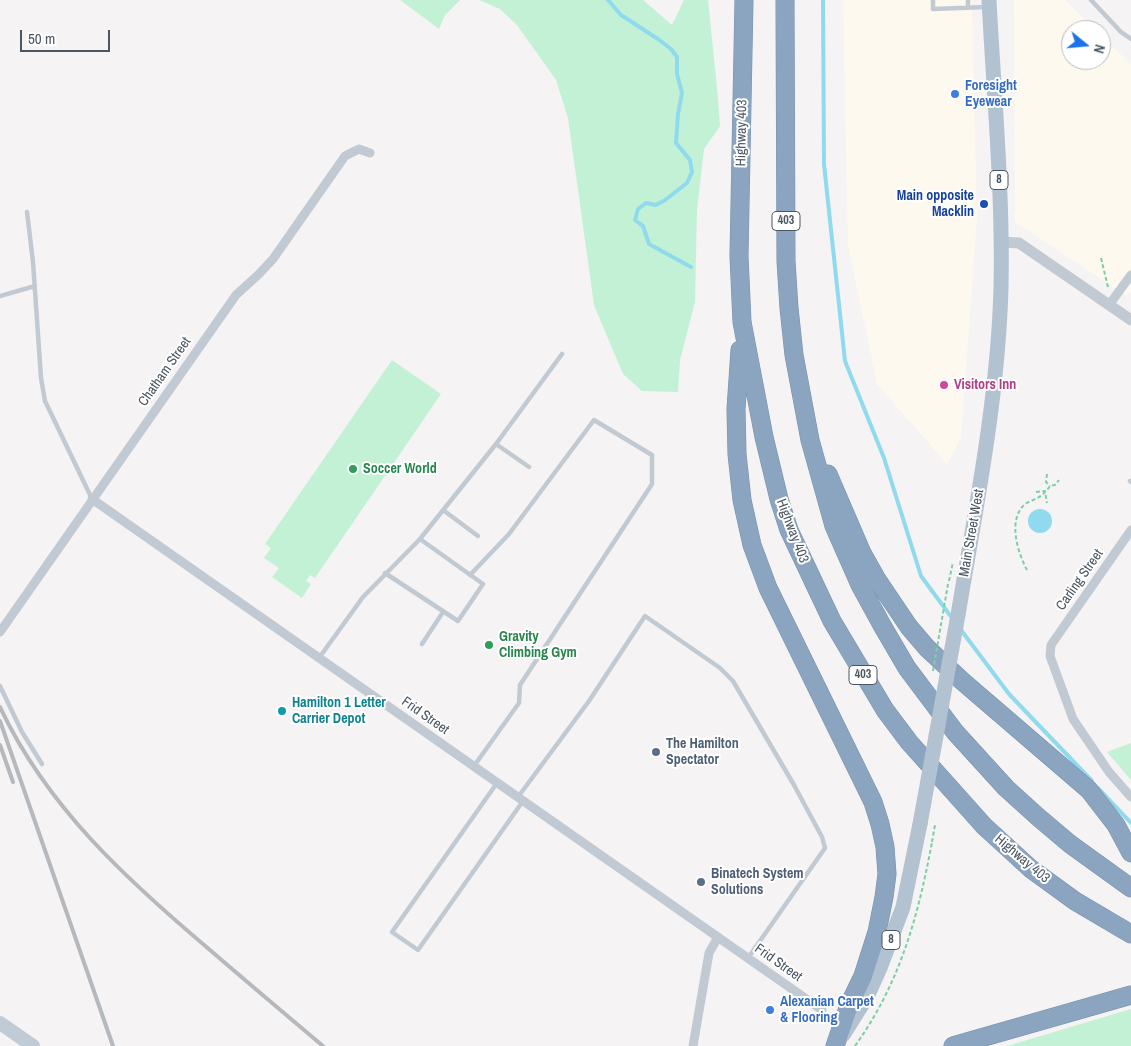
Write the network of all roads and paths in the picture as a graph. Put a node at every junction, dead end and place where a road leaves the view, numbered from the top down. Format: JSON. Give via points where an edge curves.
{"nodes":[{"id":1,"x":744,"y":0,"type":"edge"},
{"id":2,"x":785,"y":0,"type":"edge"},
{"id":3,"x":932,"y":0,"type":"edge"},
{"id":4,"x":968,"y":0,"type":"edge"},
{"id":5,"x":1091,"y":0,"type":"edge"},
{"id":6,"x":993,"y":2,"type":"edge"},
{"id":7,"x":968,"y":8,"type":"junction"},
{"id":8,"x":1131,"y":39,"type":"edge"},
{"id":9,"x":370,"y":153,"type":"dead end"},
{"id":10,"x":28,"y":212,"type":"dead end"},
{"id":11,"x":1001,"y":242,"type":"junction"},
{"id":12,"x":1101,"y":258,"type":"dead end"},
{"id":13,"x":1131,"y":275,"type":"edge"},
{"id":14,"x":35,"y":286,"type":"junction"},
{"id":15,"x":1108,"y":287,"type":"dead end"},
{"id":16,"x":0,"y":296,"type":"edge"},
{"id":17,"x":1109,"y":305,"type":"junction"},
{"id":18,"x":1131,"y":320,"type":"edge"},
{"id":19,"x":742,"y":322,"type":"junction"},
{"id":20,"x":562,"y":354,"type":"dead end"},
{"id":21,"x":810,"y":440,"type":"junction"},
{"id":22,"x":496,"y":444,"type":"junction"},
{"id":23,"x":529,"y":467,"type":"dead end"},
{"id":24,"x":1048,"y":474,"type":"dead end"},
{"id":25,"x":1059,"y":480,"type":"dead end"},
{"id":26,"x":1050,"y":486,"type":"junction"},
{"id":27,"x":1045,"y":491,"type":"junction"},
{"id":28,"x":1036,"y":492,"type":"dead end"},
{"id":29,"x":92,"y":499,"type":"junction"},
{"id":30,"x":1047,"y":504,"type":"dead end"},
{"id":31,"x":443,"y":510,"type":"junction"},
{"id":32,"x":1131,"y":530,"type":"edge"},
{"id":33,"x":478,"y":536,"type":"dead end"},
{"id":34,"x":420,"y":539,"type":"junction"},
{"id":35,"x":1027,"y":570,"type":"dead end"},
{"id":36,"x":385,"y":573,"type":"junction"},
{"id":37,"x":470,"y":575,"type":"junction"},
{"id":38,"x":443,"y":612,"type":"junction"},
{"id":39,"x":2,"y":630,"type":"edge"},
{"id":40,"x":422,"y":644,"type":"dead end"},
{"id":41,"x":320,"y":658,"type":"junction"},
{"id":42,"x":0,"y":686,"type":"edge"},
{"id":43,"x":42,"y":764,"type":"dead end"},
{"id":44,"x":474,"y":766,"type":"junction"},
{"id":45,"x":497,"y":782,"type":"junction"},
{"id":46,"x":1131,"y":797,"type":"edge"},
{"id":47,"x":520,"y":799,"type":"junction"},
{"id":48,"x":1131,"y":853,"type":"edge"},
{"id":49,"x":1131,"y":888,"type":"edge"},
{"id":50,"x":1131,"y":934,"type":"edge"},
{"id":51,"x":718,"y":938,"type":"junction"},
{"id":52,"x":748,"y":958,"type":"junction"},
{"id":53,"x":1129,"y":995,"type":"edge"},
{"id":54,"x":822,"y":1010,"type":"dead end"},
{"id":55,"x":0,"y":1024,"type":"edge"},
{"id":56,"x":34,"y":1046,"type":"edge"},
{"id":57,"x":693,"y":1046,"type":"edge"},
{"id":58,"x":835,"y":1046,"type":"edge"},
{"id":59,"x":953,"y":1046,"type":"edge"}],
"edges":[{"from":1,"to":19,"type":"highway","name":"Highway 403","number":"403","via":[[739,256]]},
{"from":2,"to":21,"type":"highway","number":"403","via":[[786,261],[794,355]]},
{"from":3,"to":7,"type":"lane","via":[[933,9]]},
{"from":4,"to":7,"type":"lane"},
{"from":5,"to":8,"type":"lane"},
{"from":6,"to":7,"type":"lane"},
{"from":6,"to":11,"type":"main road","name":"Main Street West","number":"8","via":[[991,34]]},
{"from":9,"to":29,"type":"street","name":"Chatham Street","via":[[359,149],[345,156],[273,259],[233,300]]},
{"from":10,"to":14,"type":"lane"},
{"from":11,"to":17,"type":"street","via":[[1019,243]]},
{"from":11,"to":58,"type":"main road","name":"Main Street West","number":"8","bridge":true,"via":[[998,338],[986,447],[903,908],[866,998]]},
{"from":12,"to":15,"type":"path"},
{"from":13,"to":17,"type":"street"},
{"from":14,"to":16,"type":"lane"},
{"from":14,"to":29,"type":"lane","via":[[44,401]]},
{"from":17,"to":18,"type":"street"},
{"from":19,"to":50,"type":"highway","name":"Highway 403","number":"403","via":[[764,437],[789,530],[832,622],[867,682],[909,742],[984,826],[1031,869]]},
{"from":19,"to":58,"type":"highway","via":[[736,409],[737,454],[742,500],[752,545],[768,588],[873,802],[885,847],[887,874],[877,932]]},
{"from":20,"to":22,"type":"lane"},
{"from":21,"to":48,"type":"highway","via":[[827,471],[862,554],[909,628],[961,680],[1089,790],[1116,825]]},
{"from":21,"to":49,"type":"highway","number":"403","via":[[834,526],[860,585],[907,668],[955,732],[1006,788],[1070,844]]},
{"from":22,"to":23,"type":"lane"},
{"from":22,"to":31,"type":"lane"},
{"from":24,"to":26,"type":"path","via":[[1046,482]]},
{"from":25,"to":26,"type":"path","via":[[1055,486]]},
{"from":26,"to":27,"type":"path"},
{"from":27,"to":28,"type":"path"},
{"from":27,"to":30,"type":"path"},
{"from":27,"to":35,"type":"path","via":[[1025,505],[1015,530],[1019,554]]},
{"from":29,"to":39,"type":"street","name":"Chatham Street"},
{"from":29,"to":41,"type":"street","name":"Frid Street"},
{"from":31,"to":33,"type":"lane"},
{"from":31,"to":34,"type":"lane"},
{"from":32,"to":46,"type":"street","name":"Carling Street","via":[[1051,645],[1050,656],[1073,719],[1109,772]]},
{"from":34,"to":36,"type":"lane"},
{"from":34,"to":37,"type":"lane"},
{"from":36,"to":38,"type":"lane"},
{"from":36,"to":41,"type":"lane","via":[[363,597]]},
{"from":37,"to":38,"type":"lane","via":[[483,584],[458,621]]},
{"from":37,"to":44,"type":"lane","via":[[509,534],[594,420],[652,455],[652,484],[520,685],[519,702]]},
{"from":38,"to":40,"type":"lane"},
{"from":41,"to":44,"type":"street","name":"Frid Street"},
{"from":42,"to":43,"type":"lane"},
{"from":44,"to":45,"type":"street","name":"Frid Street"},
{"from":45,"to":47,"type":"street","name":"Frid Street"},
{"from":45,"to":47,"type":"lane","via":[[392,932],[418,950]]},
{"from":47,"to":51,"type":"street","name":"Frid Street"},
{"from":47,"to":52,"type":"lane","via":[[644,616],[720,668],[733,681],[794,784],[825,848]]},
{"from":51,"to":52,"type":"street","name":"Frid Street"},
{"from":51,"to":57,"type":"street","via":[[709,953]]},
{"from":52,"to":54,"type":"street","name":"Frid Street"},
{"from":53,"to":59,"type":"highway"},
{"from":55,"to":56,"type":"main road"}]}
